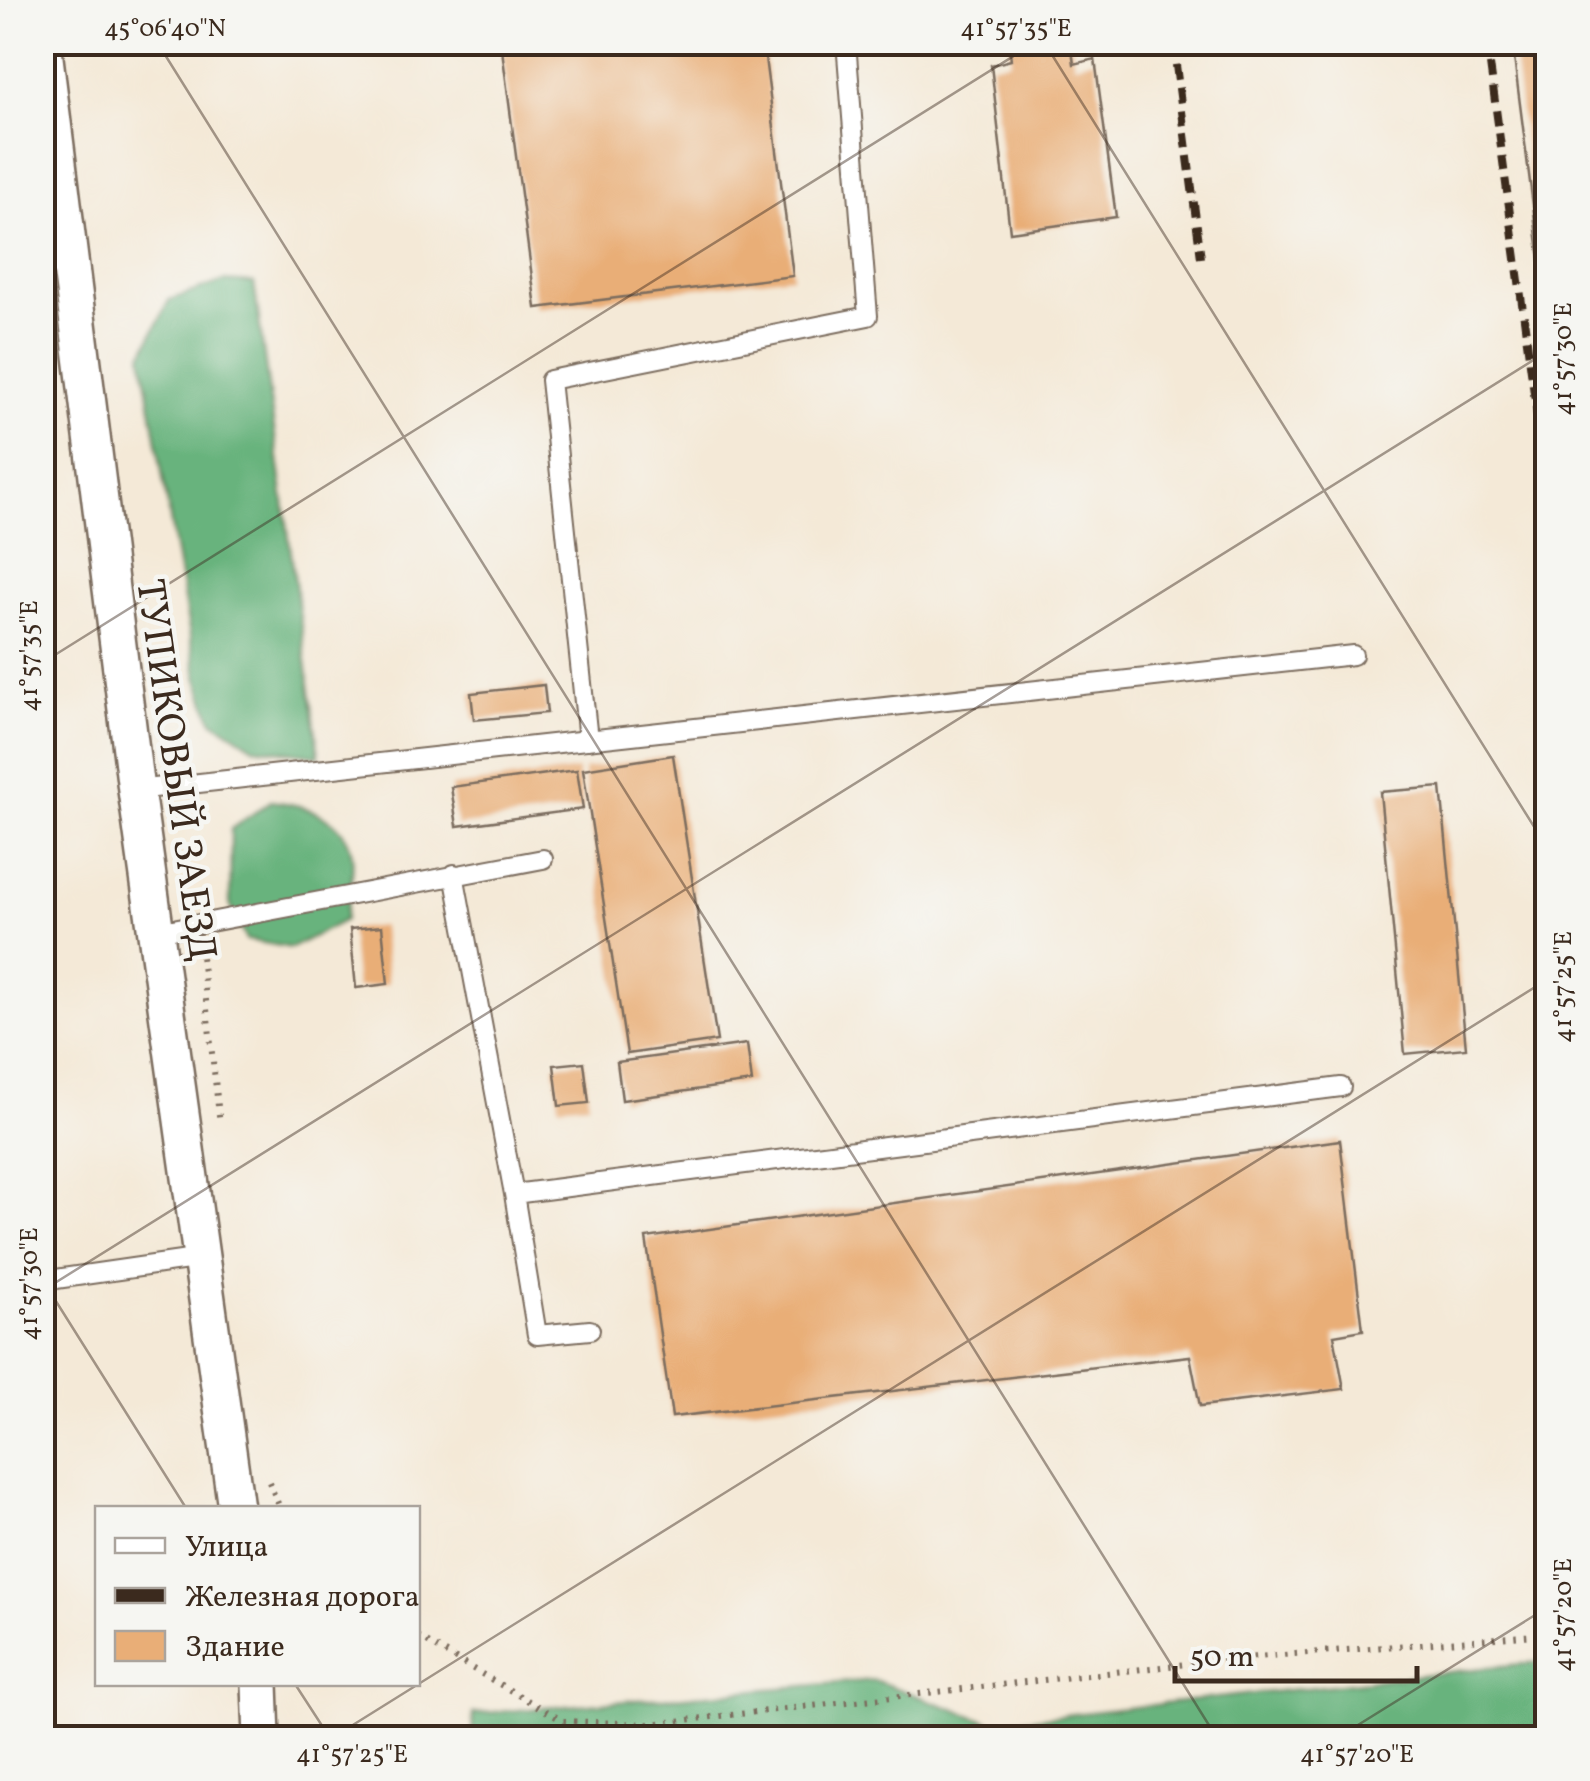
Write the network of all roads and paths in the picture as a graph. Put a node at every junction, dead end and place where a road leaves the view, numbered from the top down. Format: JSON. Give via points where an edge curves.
{"nodes":[{"id":1,"x":43,"y":42,"type":"edge"},
{"id":2,"x":846,"y":42,"type":"edge"},
{"id":3,"x":1353,"y":656,"type":"dead end"},
{"id":4,"x":588,"y":740,"type":"junction"},
{"id":5,"x":136,"y":790,"type":"junction"},
{"id":6,"x":543,"y":859,"type":"dead end"},
{"id":7,"x":454,"y":874,"type":"junction"},
{"id":8,"x":156,"y":932,"type":"junction"},
{"id":9,"x":1340,"y":1087,"type":"dead end"},
{"id":10,"x":514,"y":1194,"type":"junction"},
{"id":11,"x":202,"y":1258,"type":"junction"},
{"id":12,"x":42,"y":1281,"type":"edge"},
{"id":13,"x":590,"y":1330,"type":"dead end"},
{"id":14,"x":236,"y":1506,"type":"edge"},
{"id":15,"x":1548,"y":1634,"type":"edge"},
{"id":16,"x":420,"y":1637,"type":"edge"},
{"id":17,"x":260,"y":1686,"type":"edge"},
{"id":18,"x":267,"y":1732,"type":"edge"}],
"edges":[{"from":1,"to":5,"type":"street","name":"ТУПИКОВЫЙ ЗАЕЗД"},
{"from":2,"to":4,"type":"lane","via":[[868,316],[550,380]]},
{"from":3,"to":4,"type":"lane"},
{"from":4,"to":5,"type":"lane"},
{"from":5,"to":8,"type":"street","name":"ТУПИКОВЫЙ ЗАЕЗД"},
{"from":6,"to":7,"type":"lane"},
{"from":7,"to":8,"type":"lane"},
{"from":7,"to":10,"type":"lane"},
{"from":8,"to":11,"type":"street","name":"ТУПИКОВЫЙ ЗАЕЗД"},
{"from":9,"to":10,"type":"lane"},
{"from":10,"to":13,"type":"lane","via":[[537,1335]]},
{"from":11,"to":12,"type":"lane"},
{"from":11,"to":14,"type":"street","name":"ТУПИКОВЫЙ ЗАЕЗД"},
{"from":15,"to":16,"type":"path","via":[[1232,1659],[650,1724],[563,1721]]},
{"from":17,"to":18,"type":"street"}]}
